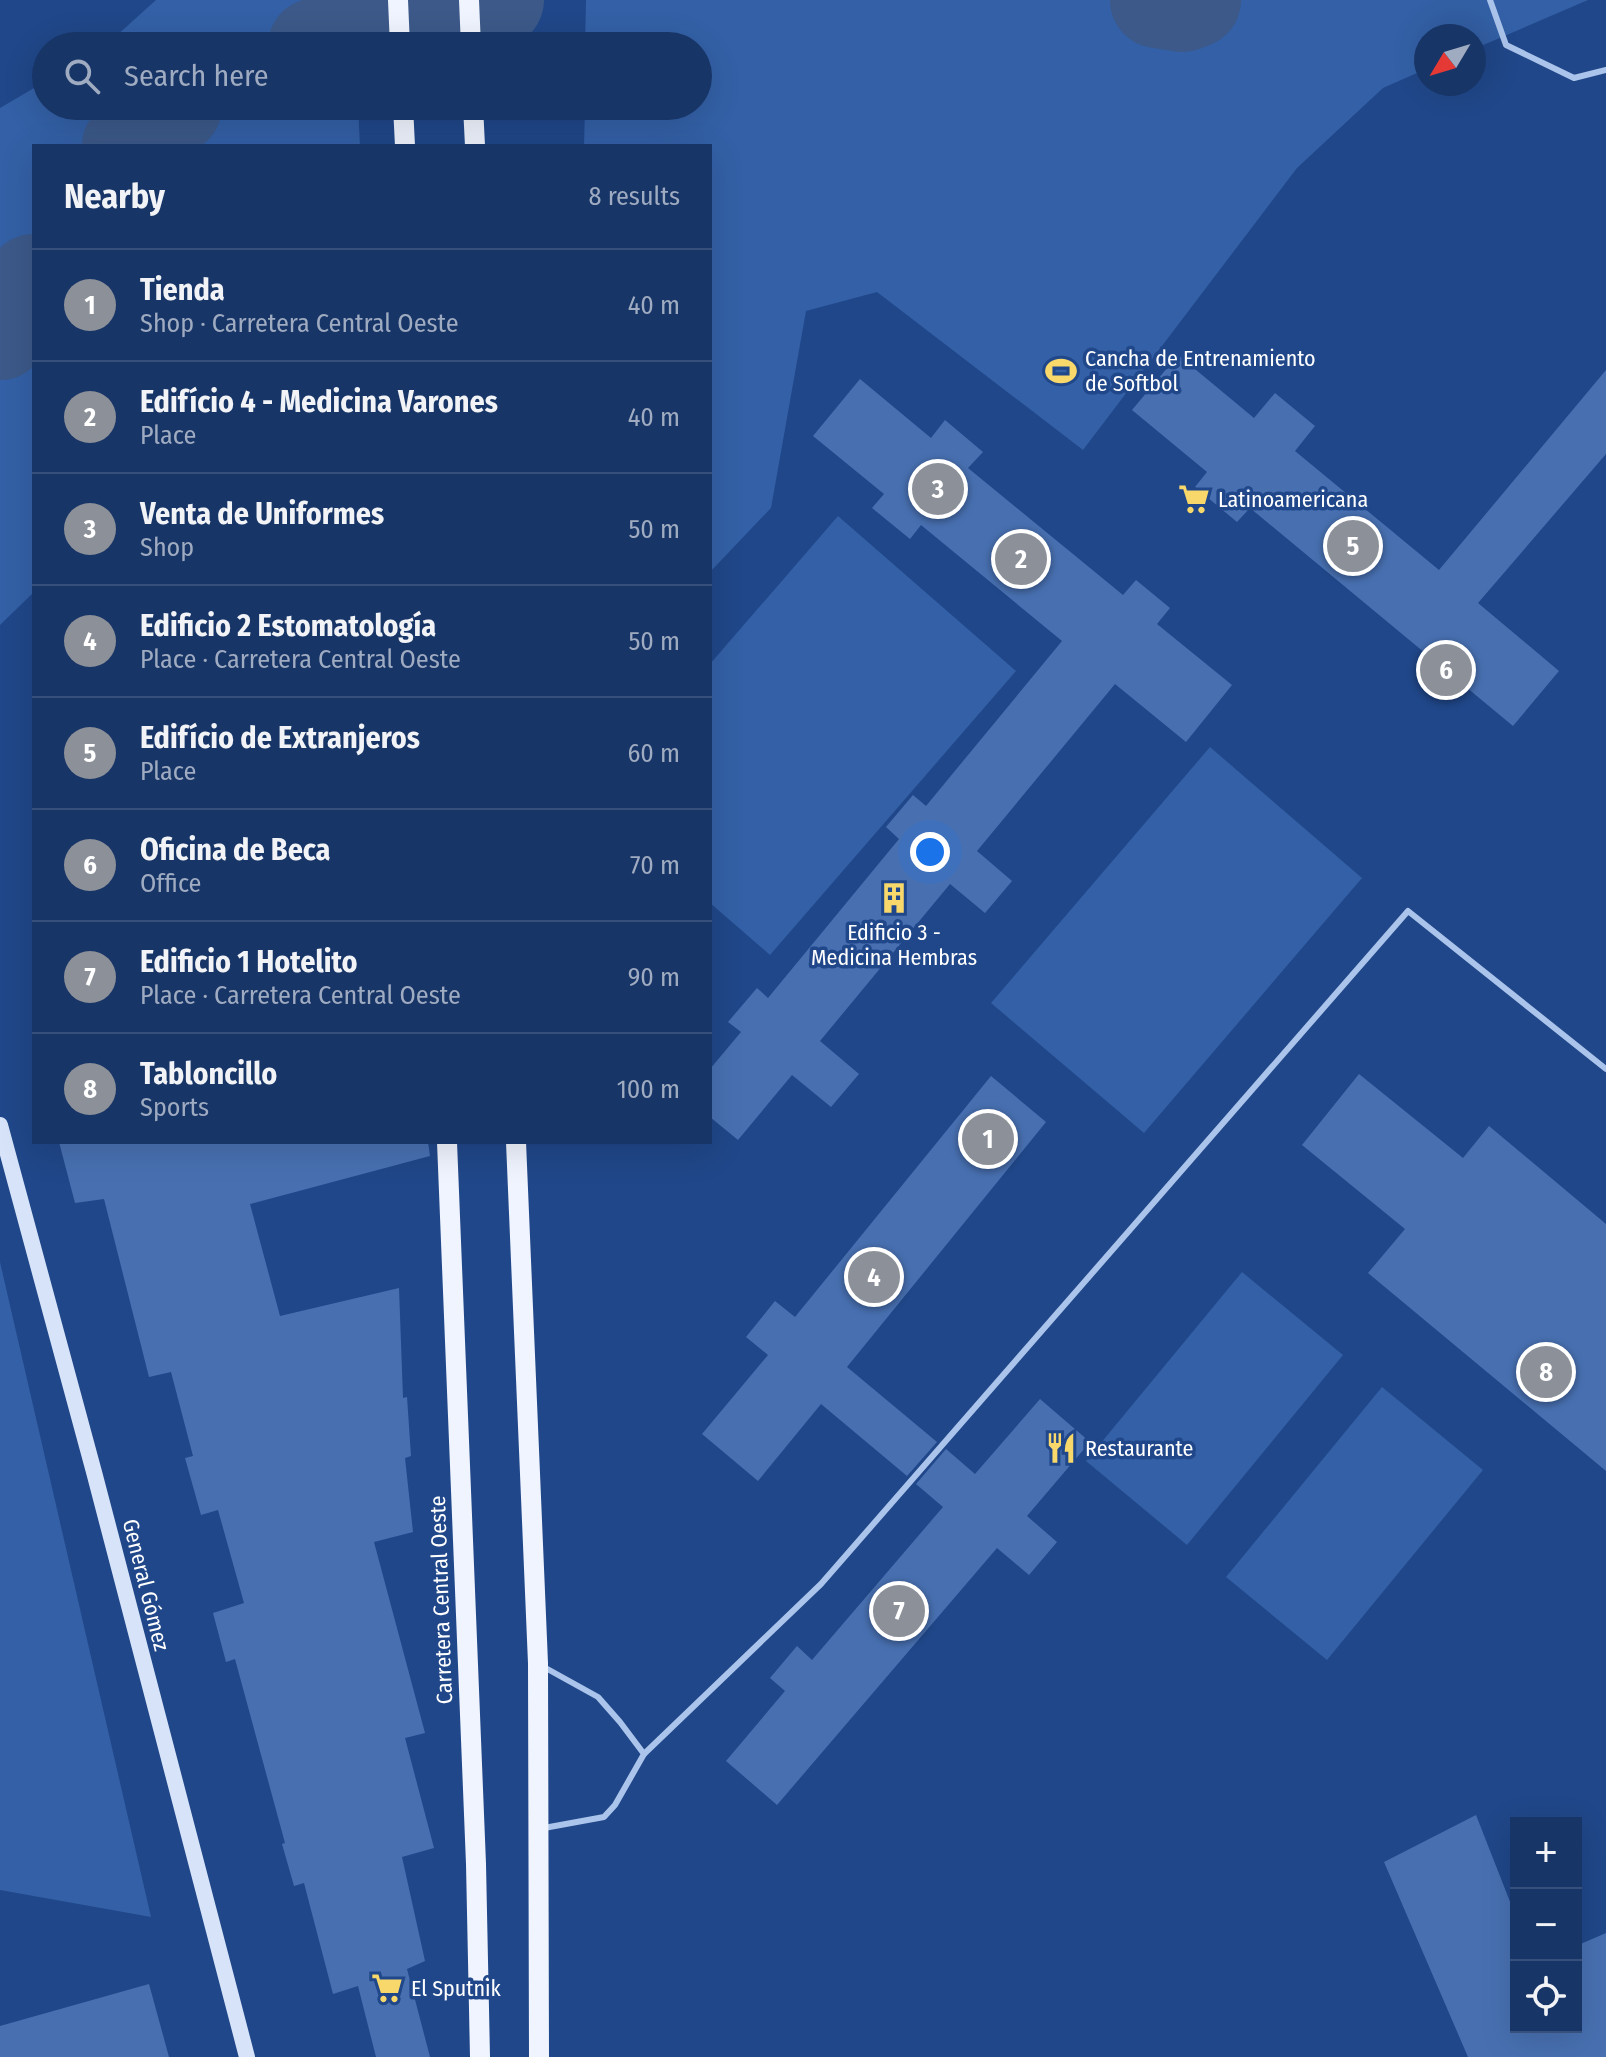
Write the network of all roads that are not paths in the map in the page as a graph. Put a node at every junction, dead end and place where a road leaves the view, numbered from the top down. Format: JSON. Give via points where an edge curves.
{"nodes":[{"id":1,"x":398,"y":0,"type":"edge"},
{"id":2,"x":469,"y":0,"type":"edge"},
{"id":3,"x":1490,"y":0,"type":"edge"},
{"id":4,"x":399,"y":32,"type":"edge"},
{"id":5,"x":470,"y":32,"type":"edge"},
{"id":6,"x":1606,"y":70,"type":"edge"},
{"id":7,"x":404,"y":120,"type":"edge"},
{"id":8,"x":474,"y":120,"type":"edge"},
{"id":9,"x":405,"y":144,"type":"edge"},
{"id":10,"x":475,"y":144,"type":"edge"},
{"id":11,"x":1606,"y":1069,"type":"edge"},
{"id":12,"x":0,"y":1125,"type":"edge"},
{"id":13,"x":447,"y":1144,"type":"edge"},
{"id":14,"x":516,"y":1144,"type":"edge"},
{"id":15,"x":538,"y":1663,"type":"junction"},
{"id":16,"x":644,"y":1754,"type":"junction"},
{"id":17,"x":536,"y":1830,"type":"junction"},
{"id":18,"x":247,"y":2057,"type":"edge"},
{"id":19,"x":480,"y":2057,"type":"edge"},
{"id":20,"x":539,"y":2057,"type":"edge"}],
"edges":[{"from":1,"to":4,"type":"main road"},
{"from":2,"to":5,"type":"main road"},
{"from":3,"to":6,"type":"lane","via":[[1506,45],[1574,78]]},
{"from":7,"to":9,"type":"main road"},
{"from":8,"to":10,"type":"main road"},
{"from":11,"to":16,"type":"lane","via":[[1408,911],[821,1584]]},
{"from":12,"to":18,"type":"main road","name":"General Gómez"},
{"from":13,"to":19,"type":"main road","name":"Carretera Central Oeste"},
{"from":14,"to":15,"type":"main road"},
{"from":15,"to":16,"type":"lane","via":[[598,1697]]},
{"from":15,"to":17,"type":"main road"},
{"from":16,"to":17,"type":"lane","via":[[604,1817]]},
{"from":17,"to":20,"type":"main road"}]}
